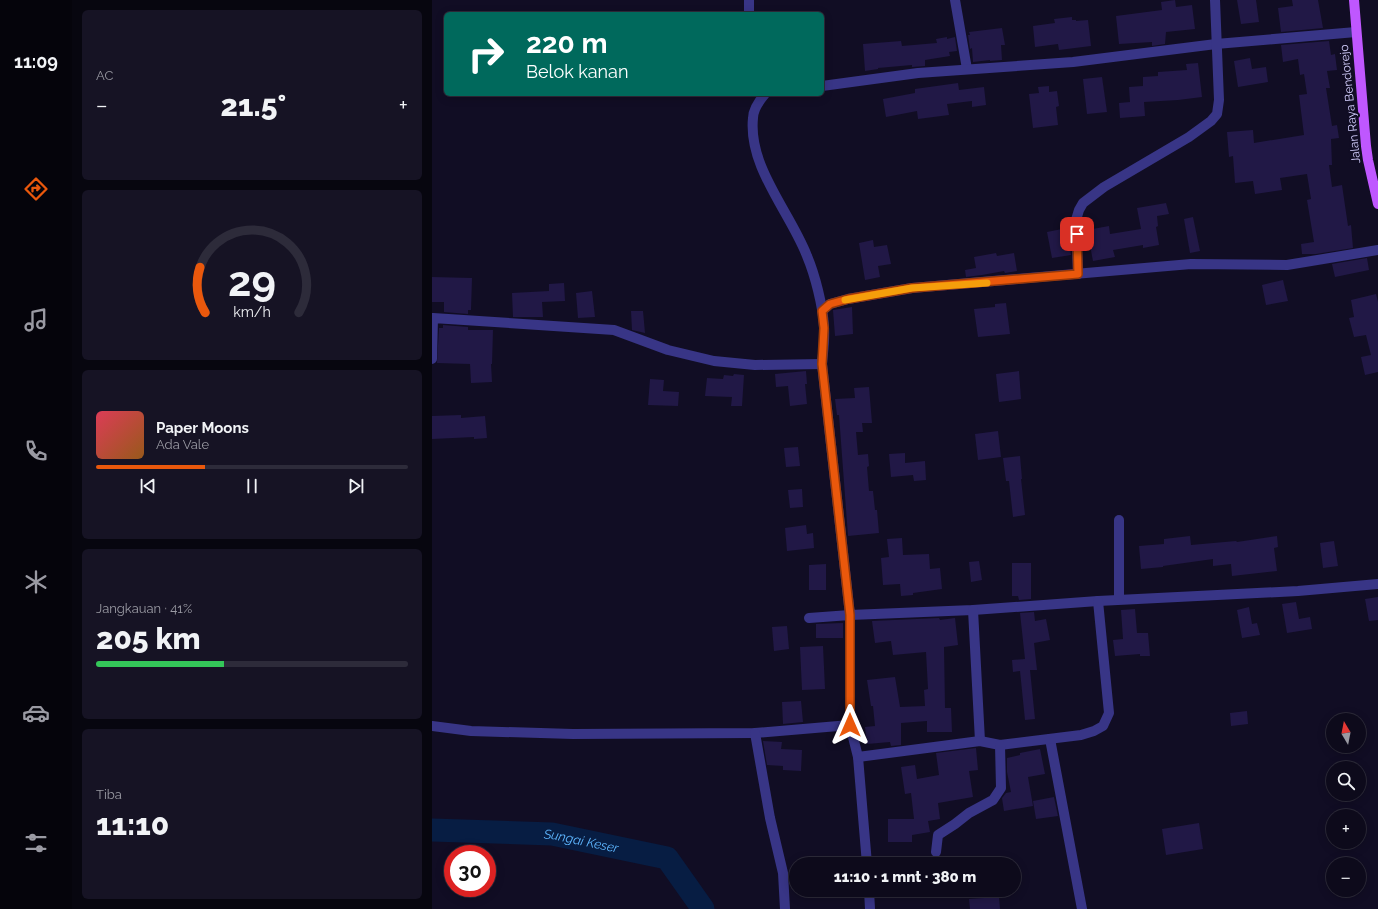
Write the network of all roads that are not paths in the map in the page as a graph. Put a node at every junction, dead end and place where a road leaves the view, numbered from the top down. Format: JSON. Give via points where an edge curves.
{"nodes":[{"id":1,"x":749,"y":0,"type":"edge"},
{"id":2,"x":955,"y":0,"type":"edge"},
{"id":3,"x":1215,"y":0,"type":"edge"},
{"id":4,"x":1354,"y":0,"type":"edge"},
{"id":5,"x":749,"y":12,"type":"edge"},
{"id":6,"x":1356,"y":32,"type":"junction"},
{"id":7,"x":1216,"y":44,"type":"junction"},
{"id":8,"x":967,"y":69,"type":"junction"},
{"id":9,"x":824,"y":86,"type":"edge"},
{"id":10,"x":763,"y":96,"type":"edge"},
{"id":11,"x":1375,"y":179,"type":"edge"},
{"id":12,"x":1378,"y":204,"type":"edge"},
{"id":13,"x":1378,"y":250,"type":"edge"},
{"id":14,"x":1078,"y":274,"type":"junction"},
{"id":15,"x":822,"y":311,"type":"junction"},
{"id":16,"x":433,"y":318,"type":"edge"},
{"id":17,"x":432,"y":359,"type":"edge"},
{"id":18,"x":822,"y":364,"type":"junction"},
{"id":19,"x":1119,"y":520,"type":"dead end"},
{"id":20,"x":1378,"y":584,"type":"edge"},
{"id":21,"x":1119,"y":600,"type":"junction"},
{"id":22,"x":1098,"y":601,"type":"junction"},
{"id":23,"x":973,"y":610,"type":"junction"},
{"id":24,"x":850,"y":615,"type":"junction"},
{"id":25,"x":809,"y":618,"type":"dead end"},
{"id":26,"x":850,"y":725,"type":"junction"},
{"id":27,"x":432,"y":726,"type":"edge"},
{"id":28,"x":755,"y":733,"type":"junction"},
{"id":29,"x":1050,"y":738,"type":"junction"},
{"id":30,"x":980,"y":741,"type":"junction"},
{"id":31,"x":1000,"y":745,"type":"junction"},
{"id":32,"x":858,"y":757,"type":"junction"},
{"id":33,"x":936,"y":852,"type":"dead end"},
{"id":34,"x":866,"y":857,"type":"edge"},
{"id":35,"x":869,"y":897,"type":"edge"},
{"id":36,"x":785,"y":909,"type":"edge"},
{"id":37,"x":870,"y":909,"type":"edge"},
{"id":38,"x":1082,"y":909,"type":"edge"}],
"edges":[{"from":1,"to":5,"type":"street"},
{"from":2,"to":8,"type":"street"},
{"from":3,"to":7,"type":"street"},
{"from":4,"to":6,"type":"main road","name":"Jalan Raya Bendorejo"},
{"from":6,"to":7,"type":"street"},
{"from":6,"to":11,"type":"main road","name":"Jalan Raya Bendorejo","via":[[1367,153]]},
{"from":7,"to":8,"type":"street","via":[[1073,62]]},
{"from":7,"to":14,"type":"street","via":[[1219,100],[1217,114],[1189,137],[1104,187],[1083,203],[1076,220]]},
{"from":8,"to":9,"type":"street"},
{"from":10,"to":15,"type":"street","via":[[752,117],[757,158],[807,256]]},
{"from":11,"to":12,"type":"main road","name":"Jalan Raya Bendorejo"},
{"from":13,"to":14,"type":"street","via":[[1287,265],[1192,264]]},
{"from":14,"to":15,"type":"street","via":[[912,288],[842,300],[830,304]]},
{"from":15,"to":18,"type":"street"},
{"from":16,"to":17,"type":"street"},
{"from":16,"to":18,"type":"street","via":[[614,330],[668,350],[714,361],[755,365]]},
{"from":18,"to":24,"type":"street"},
{"from":19,"to":21,"type":"street"},
{"from":20,"to":21,"type":"street","via":[[1298,591]]},
{"from":21,"to":22,"type":"street"},
{"from":22,"to":23,"type":"street"},
{"from":22,"to":29,"type":"street","via":[[1109,713],[1103,726],[1094,731]]},
{"from":23,"to":24,"type":"street"},
{"from":23,"to":30,"type":"street"},
{"from":24,"to":25,"type":"street"},
{"from":24,"to":26,"type":"street"},
{"from":26,"to":28,"type":"street"},
{"from":26,"to":32,"type":"street"},
{"from":27,"to":28,"type":"street","via":[[471,731],[573,734]]},
{"from":28,"to":36,"type":"street","via":[[783,873]]},
{"from":29,"to":31,"type":"street"},
{"from":29,"to":38,"type":"street"},
{"from":30,"to":31,"type":"street"},
{"from":30,"to":32,"type":"street"},
{"from":31,"to":33,"type":"street","via":[[1001,788],[993,800],[938,835]]},
{"from":32,"to":34,"type":"street"},
{"from":35,"to":37,"type":"street"}]}
